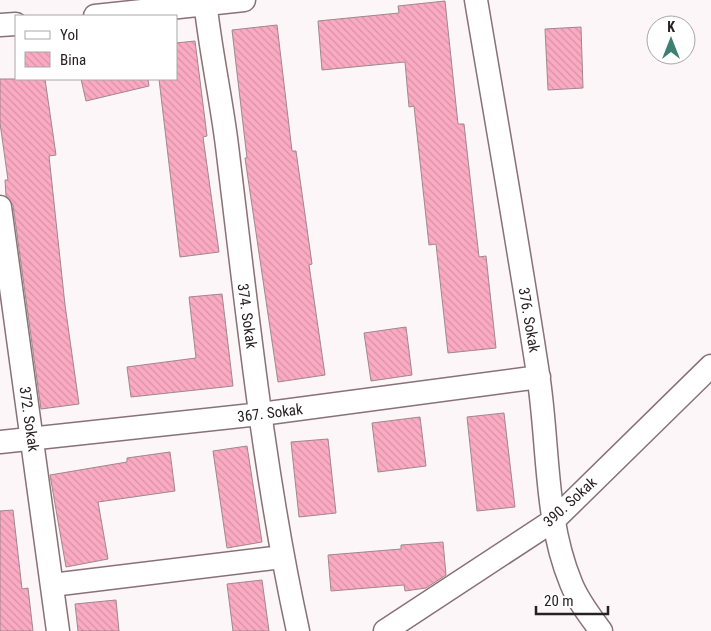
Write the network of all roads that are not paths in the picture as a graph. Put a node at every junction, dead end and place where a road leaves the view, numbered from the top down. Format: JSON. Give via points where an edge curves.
{"nodes":[{"id":1,"x":244,"y":0,"type":"edge"},
{"id":2,"x":476,"y":0,"type":"edge"},
{"id":3,"x":205,"y":3,"type":"edge"},
{"id":4,"x":103,"y":15,"type":"edge"},
{"id":5,"x":15,"y":24,"type":"edge"},
{"id":6,"x":0,"y":26,"type":"edge"},
{"id":7,"x":0,"y":207,"type":"edge"},
{"id":8,"x":711,"y":366,"type":"edge"},
{"id":9,"x":539,"y":377,"type":"junction"},
{"id":10,"x":261,"y":414,"type":"junction"},
{"id":11,"x":31,"y":439,"type":"junction"},
{"id":12,"x":0,"y":442,"type":"edge"},
{"id":13,"x":554,"y":520,"type":"junction"},
{"id":14,"x":282,"y":557,"type":"junction"},
{"id":15,"x":52,"y":585,"type":"junction"},
{"id":16,"x":58,"y":631,"type":"edge"},
{"id":17,"x":298,"y":631,"type":"edge"},
{"id":18,"x":385,"y":631,"type":"edge"},
{"id":19,"x":601,"y":631,"type":"edge"}],
"edges":[{"from":1,"to":3,"type":"street"},
{"from":2,"to":9,"type":"street","name":"376. Sokak"},
{"from":3,"to":4,"type":"street"},
{"from":3,"to":10,"type":"street","name":"374. Sokak","via":[[227,144]]},
{"from":5,"to":6,"type":"street"},
{"from":7,"to":11,"type":"street","name":"372. Sokak"},
{"from":8,"to":13,"type":"street","name":"390. Sokak"},
{"from":9,"to":10,"type":"street","name":"367. Sokak"},
{"from":9,"to":13,"type":"street","name":"376. Sokak"},
{"from":10,"to":11,"type":"street","name":"367. Sokak"},
{"from":10,"to":14,"type":"street","name":"374. Sokak"},
{"from":11,"to":12,"type":"street","name":"367. Sokak"},
{"from":11,"to":15,"type":"street","name":"372. Sokak"},
{"from":13,"to":18,"type":"street","name":"390. Sokak"},
{"from":13,"to":19,"type":"street","name":"376. Sokak","via":[[572,585]]},
{"from":14,"to":15,"type":"street"},
{"from":14,"to":17,"type":"street","name":"374. Sokak"},
{"from":15,"to":16,"type":"street","name":"372. Sokak"}]}
